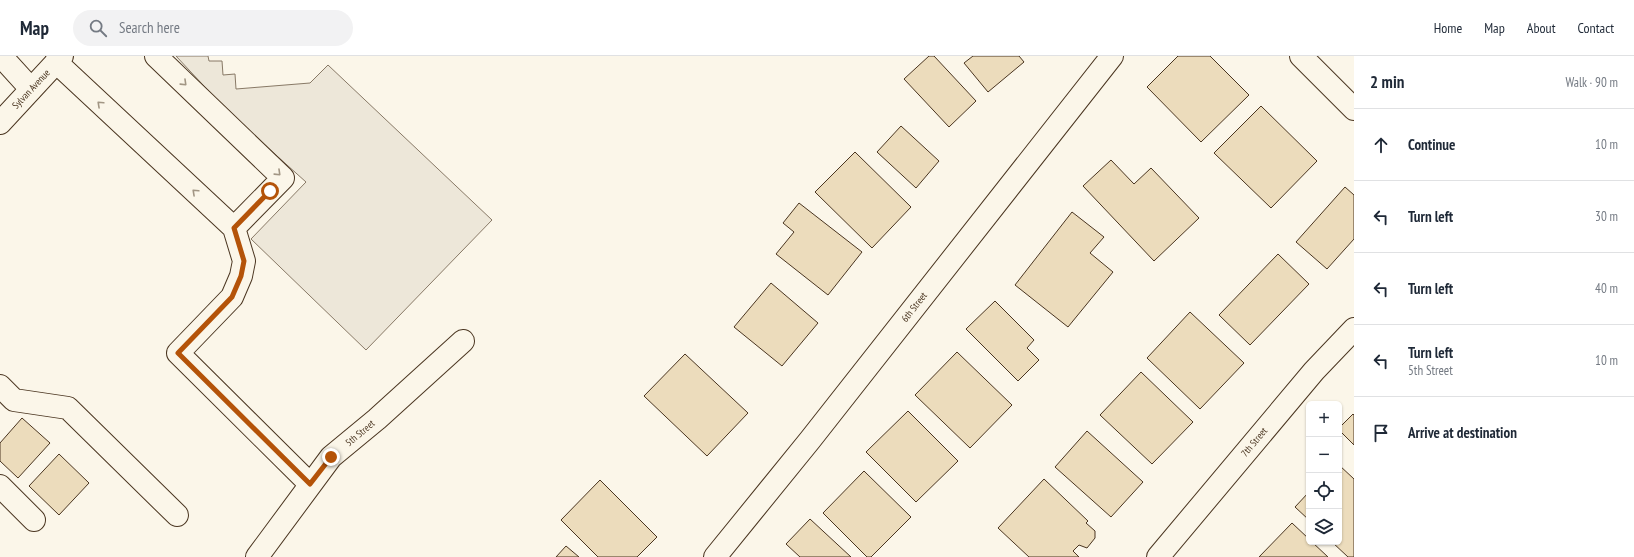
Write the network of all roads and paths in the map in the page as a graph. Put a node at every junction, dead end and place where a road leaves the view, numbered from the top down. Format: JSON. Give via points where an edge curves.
{"nodes":[{"id":1,"x":1,"y":56,"type":"edge"},
{"id":2,"x":156,"y":56,"type":"edge"},
{"id":3,"x":1112,"y":56,"type":"edge"},
{"id":4,"x":1301,"y":56,"type":"edge"},
{"id":5,"x":59,"y":59,"type":"edge"},
{"id":6,"x":31,"y":89,"type":"junction"},
{"id":7,"x":1354,"y":109,"type":"edge"},
{"id":8,"x":0,"y":123,"type":"edge"},
{"id":9,"x":234,"y":228,"type":"junction"},
{"id":10,"x":1354,"y":329,"type":"edge"},
{"id":11,"x":463,"y":341,"type":"dead end"},
{"id":12,"x":2,"y":392,"type":"edge"},
{"id":13,"x":310,"y":484,"type":"junction"},
{"id":14,"x":0,"y":486,"type":"edge"},
{"id":15,"x":176,"y":515,"type":"dead end"},
{"id":16,"x":34,"y":520,"type":"dead end"},
{"id":17,"x":257,"y":557,"type":"edge"},
{"id":18,"x":715,"y":557,"type":"edge"},
{"id":19,"x":1158,"y":557,"type":"edge"}],
"edges":[{"from":1,"to":6,"type":"street"},
{"from":2,"to":9,"type":"street","one_way":true,"via":[[283,178]]},
{"from":3,"to":18,"type":"street","name":"6th Street"},
{"from":4,"to":7,"type":"street"},
{"from":5,"to":6,"type":"street","name":"Sylvan Avenue"},
{"from":9,"to":5,"type":"street","one_way":true},
{"from":6,"to":8,"type":"street","name":"Sylvan Avenue"},
{"from":9,"to":13,"type":"street","via":[[244,261],[232,297],[178,353]]},
{"from":10,"to":19,"type":"street","name":"7th Street","via":[[1314,371]]},
{"from":11,"to":13,"type":"street","name":"5th Street","via":[[331,457]]},
{"from":12,"to":15,"type":"street","via":[[14,400],[68,408]]},
{"from":13,"to":17,"type":"street","name":"5th Street"},
{"from":14,"to":16,"type":"street"}]}
